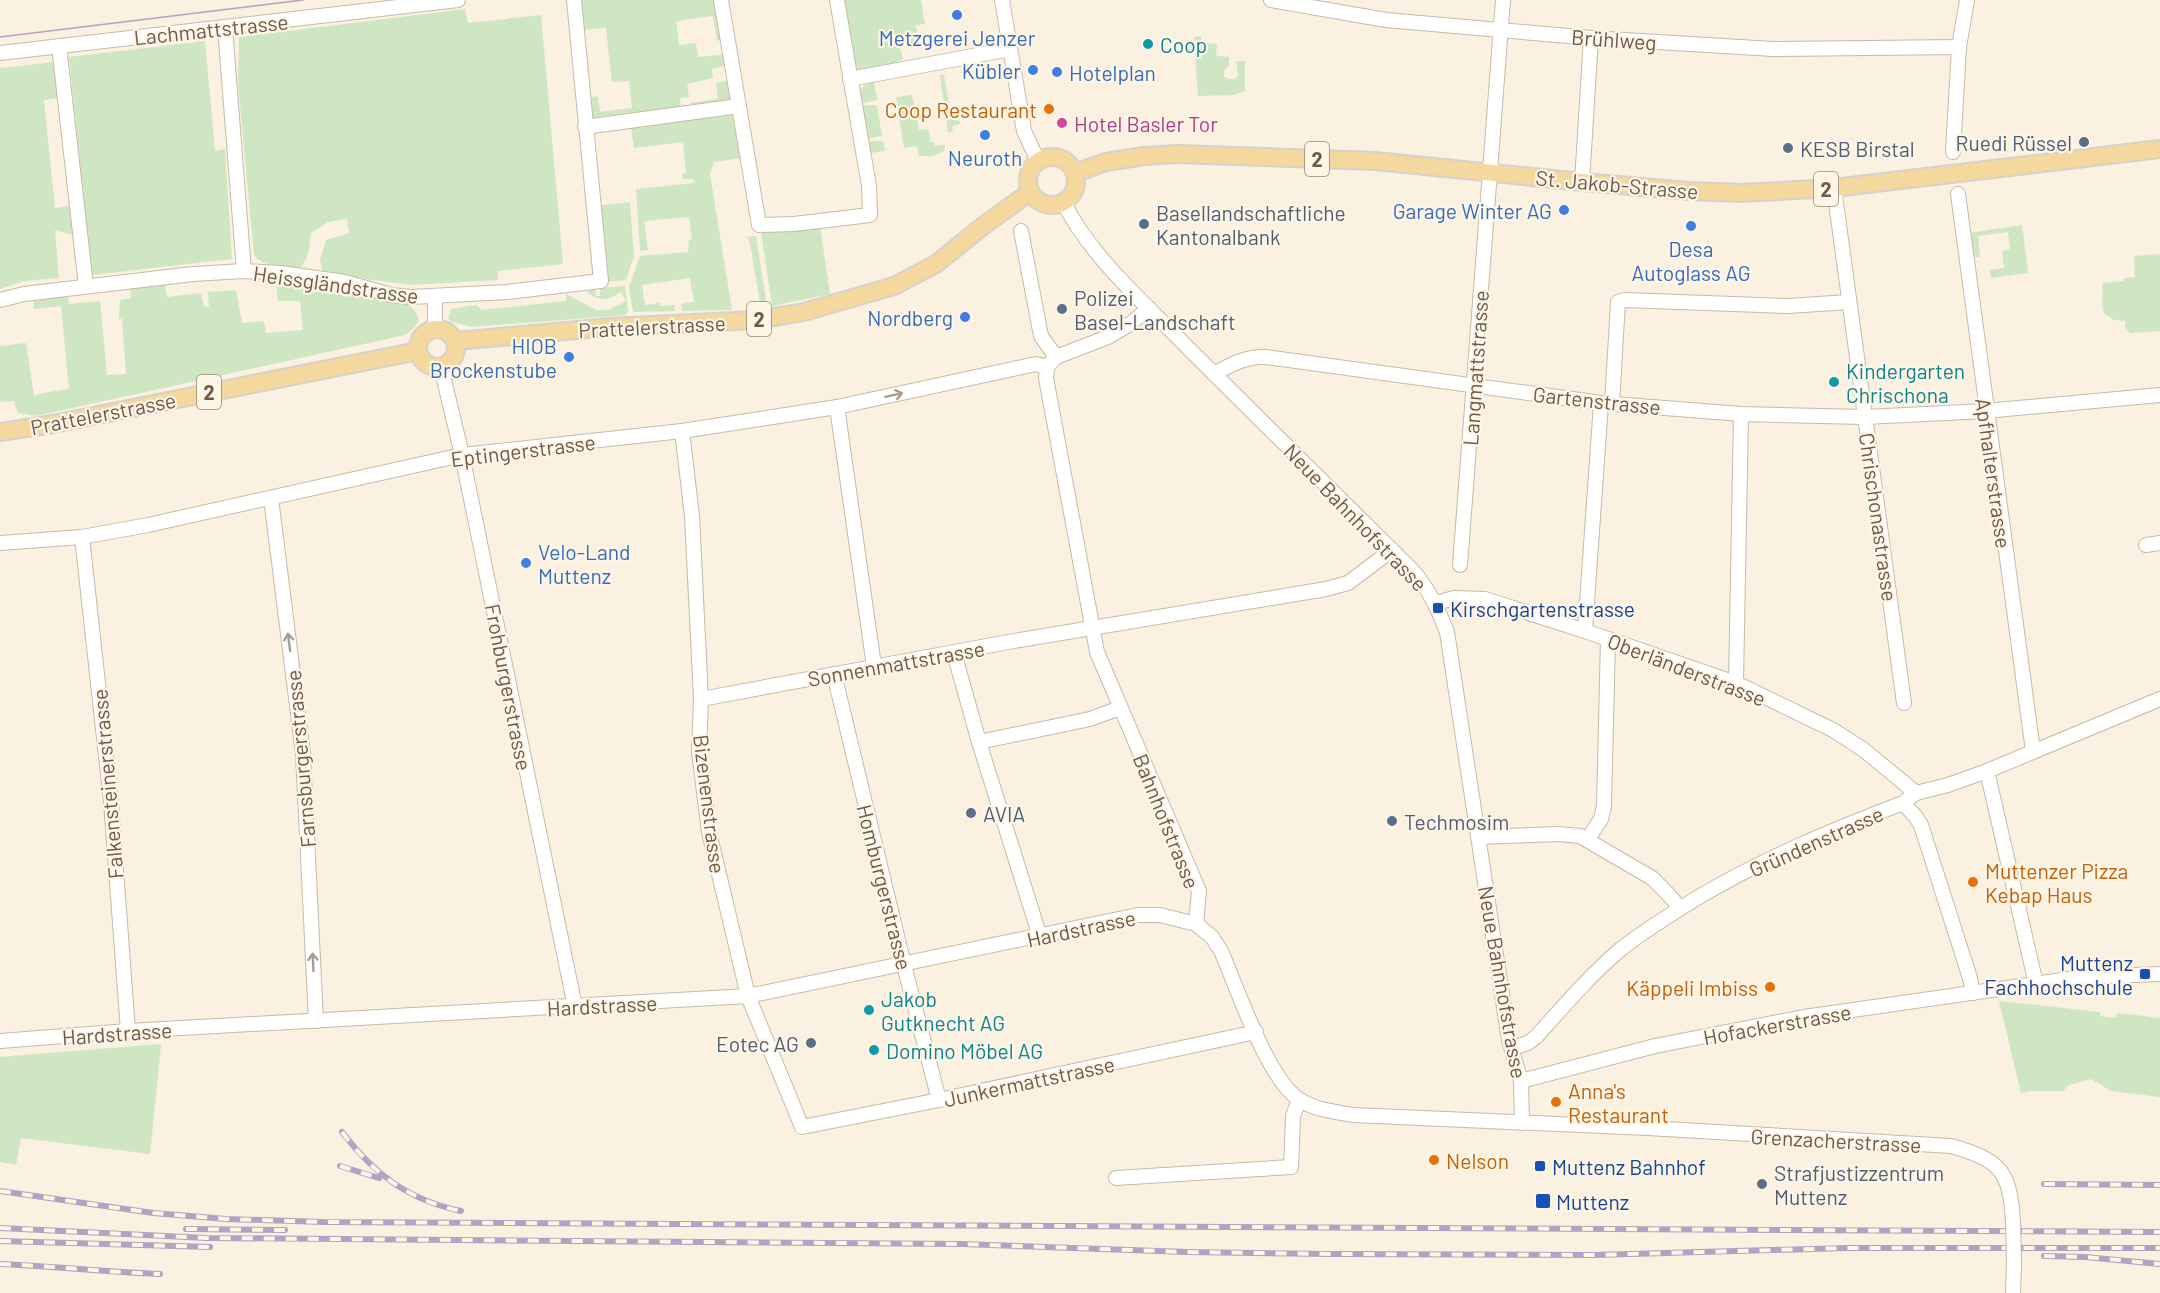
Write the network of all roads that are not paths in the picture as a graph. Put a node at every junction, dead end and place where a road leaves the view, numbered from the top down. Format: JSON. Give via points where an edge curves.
{"nodes":[{"id":1,"x":458,"y":0,"type":"edge"},
{"id":2,"x":573,"y":0,"type":"edge"},
{"id":3,"x":721,"y":0,"type":"edge"},
{"id":4,"x":837,"y":0,"type":"edge"},
{"id":5,"x":1002,"y":0,"type":"edge"},
{"id":6,"x":1271,"y":0,"type":"edge"},
{"id":7,"x":1503,"y":0,"type":"edge"},
{"id":8,"x":1966,"y":0,"type":"edge"},
{"id":9,"x":225,"y":28,"type":"junction"},
{"id":10,"x":1501,"y":30,"type":"junction"},
{"id":11,"x":1591,"y":38,"type":"junction"},
{"id":12,"x":59,"y":46,"type":"junction"},
{"id":13,"x":1959,"y":47,"type":"junction"},
{"id":14,"x":1010,"y":49,"type":"junction"},
{"id":15,"x":0,"y":53,"type":"edge"},
{"id":16,"x":850,"y":79,"type":"junction"},
{"id":17,"x":740,"y":106,"type":"junction"},
{"id":18,"x":585,"y":127,"type":"junction"},
{"id":19,"x":2160,"y":149,"type":"edge"},
{"id":20,"x":1953,"y":152,"type":"dead end"},
{"id":21,"x":1038,"y":161,"type":"junction"},
{"id":22,"x":1075,"y":172,"type":"junction"},
{"id":23,"x":1491,"y":172,"type":"junction"},
{"id":24,"x":1582,"y":182,"type":"junction"},
{"id":25,"x":1834,"y":188,"type":"junction"},
{"id":26,"x":1030,"y":192,"type":"junction"},
{"id":27,"x":1958,"y":194,"type":"dead end"},
{"id":28,"x":1064,"y":202,"type":"junction"},
{"id":29,"x":1021,"y":231,"type":"dead end"},
{"id":30,"x":244,"y":271,"type":"junction"},
{"id":31,"x":87,"y":286,"type":"junction"},
{"id":32,"x":435,"y":297,"type":"junction"},
{"id":33,"x":0,"y":300,"type":"edge"},
{"id":34,"x":1849,"y":302,"type":"junction"},
{"id":35,"x":1149,"y":308,"type":"junction"},
{"id":36,"x":435,"y":328,"type":"junction"},
{"id":37,"x":456,"y":341,"type":"junction"},
{"id":38,"x":418,"y":351,"type":"junction"},
{"id":39,"x":1051,"y":362,"type":"junction"},
{"id":40,"x":441,"y":367,"type":"junction"},
{"id":41,"x":1214,"y":374,"type":"junction"},
{"id":42,"x":1473,"y":386,"type":"junction"},
{"id":43,"x":2160,"y":395,"type":"edge"},
{"id":44,"x":1606,"y":403,"type":"junction"},
{"id":45,"x":837,"y":407,"type":"junction"},
{"id":46,"x":1986,"y":411,"type":"junction"},
{"id":47,"x":1741,"y":414,"type":"junction"},
{"id":48,"x":1865,"y":417,"type":"junction"},
{"id":49,"x":682,"y":431,"type":"junction"},
{"id":50,"x":0,"y":432,"type":"edge"},
{"id":51,"x":462,"y":455,"type":"junction"},
{"id":52,"x":271,"y":498,"type":"junction"},
{"id":53,"x":82,"y":537,"type":"junction"},
{"id":54,"x":0,"y":543,"type":"edge"},
{"id":55,"x":2160,"y":543,"type":"edge"},
{"id":56,"x":2146,"y":545,"type":"dead end"},
{"id":57,"x":1392,"y":550,"type":"junction"},
{"id":58,"x":1460,"y":565,"type":"dead end"},
{"id":59,"x":1436,"y":603,"type":"junction"},
{"id":60,"x":1092,"y":629,"type":"junction"},
{"id":61,"x":1585,"y":631,"type":"junction"},
{"id":62,"x":1608,"y":639,"type":"junction"},
{"id":63,"x":954,"y":653,"type":"junction"},
{"id":64,"x":874,"y":666,"type":"junction"},
{"id":65,"x":834,"y":674,"type":"junction"},
{"id":66,"x":1736,"y":683,"type":"junction"},
{"id":67,"x":701,"y":699,"type":"junction"},
{"id":68,"x":2160,"y":699,"type":"edge"},
{"id":69,"x":1904,"y":703,"type":"dead end"},
{"id":70,"x":1120,"y":708,"type":"junction"},
{"id":71,"x":979,"y":742,"type":"junction"},
{"id":72,"x":2033,"y":751,"type":"junction"},
{"id":73,"x":1988,"y":771,"type":"junction"},
{"id":74,"x":1916,"y":793,"type":"junction"},
{"id":75,"x":1904,"y":803,"type":"junction"},
{"id":76,"x":1479,"y":837,"type":"junction"},
{"id":77,"x":1587,"y":840,"type":"junction"},
{"id":78,"x":1680,"y":908,"type":"junction"},
{"id":79,"x":1196,"y":924,"type":"junction"},
{"id":80,"x":1040,"y":936,"type":"junction"},
{"id":81,"x":903,"y":965,"type":"junction"},
{"id":82,"x":2160,"y":974,"type":"edge"},
{"id":83,"x":2036,"y":984,"type":"junction"},
{"id":84,"x":1973,"y":993,"type":"junction"},
{"id":85,"x":748,"y":996,"type":"junction"},
{"id":86,"x":574,"y":1007,"type":"junction"},
{"id":87,"x":316,"y":1021,"type":"junction"},
{"id":88,"x":128,"y":1031,"type":"junction"},
{"id":89,"x":1256,"y":1032,"type":"junction"},
{"id":90,"x":0,"y":1041,"type":"edge"},
{"id":91,"x":1512,"y":1048,"type":"junction"},
{"id":92,"x":1521,"y":1081,"type":"junction"},
{"id":93,"x":939,"y":1100,"type":"junction"},
{"id":94,"x":1299,"y":1100,"type":"junction"},
{"id":95,"x":1522,"y":1123,"type":"junction"},
{"id":96,"x":801,"y":1127,"type":"joint"},
{"id":97,"x":1116,"y":1178,"type":"dead end"},
{"id":98,"x":2013,"y":1293,"type":"edge"}],
"edges":[{"from":1,"to":9,"type":"street","name":"Lachmattstrasse"},
{"from":2,"to":18,"type":"street"},
{"from":3,"to":17,"type":"street"},
{"from":4,"to":16,"type":"street"},
{"from":5,"to":14,"type":"street"},
{"from":6,"to":10,"type":"street","name":"Brühlweg","via":[[1386,20]]},
{"from":7,"to":10,"type":"street","name":"Langmattstrasse"},
{"from":8,"to":13,"type":"street"},
{"from":9,"to":12,"type":"street","name":"Lachmattstrasse"},
{"from":9,"to":30,"type":"street"},
{"from":10,"to":11,"type":"street","name":"Brühlweg"},
{"from":10,"to":23,"type":"street","name":"Langmattstrasse"},
{"from":11,"to":13,"type":"street","name":"Brühlweg","via":[[1773,49]]},
{"from":11,"to":24,"type":"street"},
{"from":12,"to":15,"type":"street","name":"Lachmattstrasse"},
{"from":12,"to":31,"type":"street"},
{"from":13,"to":20,"type":"street"},
{"from":14,"to":16,"type":"street"},
{"from":14,"to":21,"type":"street","via":[[1024,131]]},
{"from":16,"to":17,"type":"street","via":[[869,186],[870,215],[759,225]]},
{"from":17,"to":18,"type":"street"},
{"from":18,"to":32,"type":"street","name":"Heissgländstrasse","via":[[601,281]]},
{"from":19,"to":25,"type":"main road","name":"St. Jakob-Strasse","number":"2"},
{"from":21,"to":22,"type":"main road","via":[[1060,158]]},
{"from":21,"to":26,"type":"main road","via":[[1029,171]]},
{"from":22,"to":23,"type":"main road","name":"St. Jakob-Strasse","number":"2","via":[[1106,162],[1178,154],[1375,161]]},
{"from":22,"to":28,"type":"main road","via":[[1074,193]]},
{"from":23,"to":24,"type":"main road","name":"St. Jakob-Strasse","number":"2"},
{"from":23,"to":42,"type":"street","name":"Langmattstrasse"},
{"from":24,"to":25,"type":"main road","name":"St. Jakob-Strasse","number":"2","via":[[1742,193]]},
{"from":25,"to":34,"type":"street","name":"Chrischonastrasse"},
{"from":26,"to":28,"type":"main road","via":[[1048,206]]},
{"from":26,"to":37,"type":"main road","name":"Prattelerstrasse","number":"2","via":[[936,264],[894,286],[804,312],[756,320],[610,327]]},
{"from":27,"to":46,"type":"street","name":"Apfhalterstrasse"},
{"from":28,"to":35,"type":"street","name":"Neue Bahnhofstrasse","via":[[1072,219],[1102,257]]},
{"from":29,"to":39,"type":"street","name":"Bahnhofstrasse","via":[[1041,336]]},
{"from":30,"to":31,"type":"street","name":"Heissgländstrasse"},
{"from":30,"to":32,"type":"street","name":"Heissgländstrasse","via":[[336,281],[391,295]]},
{"from":31,"to":33,"type":"street","name":"Heissgländstrasse"},
{"from":32,"to":36,"type":"street"},
{"from":34,"to":44,"type":"street","via":[[1788,306],[1618,302]]},
{"from":34,"to":48,"type":"street","name":"Chrischonastrasse"},
{"from":35,"to":39,"type":"street","via":[[1108,338]]},
{"from":35,"to":41,"type":"street","name":"Neue Bahnhofstrasse"},
{"from":36,"to":37,"type":"main road","via":[[447,331]]},
{"from":36,"to":38,"type":"main road","via":[[424,333]]},
{"from":37,"to":40,"type":"main road","via":[[457,352]]},
{"from":38,"to":40,"type":"main road","via":[[424,362]]},
{"from":38,"to":50,"type":"main road","name":"Prattelerstrasse","number":"2"},
{"from":45,"to":39,"type":"street","name":"Eptingerstrasse","one_way":true},
{"from":39,"to":60,"type":"street","name":"Bahnhofstrasse","via":[[1046,378]]},
{"from":40,"to":51,"type":"street","name":"Frohburgerstrasse"},
{"from":41,"to":42,"type":"street","name":"Gartenstrasse","via":[[1254,356]]},
{"from":41,"to":57,"type":"street","name":"Neue Bahnhofstrasse"},
{"from":42,"to":44,"type":"street","name":"Gartenstrasse"},
{"from":42,"to":58,"type":"street","name":"Langmattstrasse"},
{"from":43,"to":46,"type":"street","name":"Gartenstrasse"},
{"from":44,"to":47,"type":"street","name":"Gartenstrasse"},
{"from":44,"to":61,"type":"street"},
{"from":45,"to":49,"type":"street","name":"Eptingerstrasse"},
{"from":45,"to":64,"type":"street"},
{"from":46,"to":48,"type":"street","name":"Gartenstrasse"},
{"from":46,"to":72,"type":"street","name":"Apfhalterstrasse"},
{"from":47,"to":48,"type":"street","name":"Gartenstrasse"},
{"from":47,"to":66,"type":"street"},
{"from":48,"to":69,"type":"street","name":"Chrischonastrasse"},
{"from":49,"to":51,"type":"street","name":"Eptingerstrasse"},
{"from":49,"to":67,"type":"street","name":"Bizenenstrasse","via":[[692,516]]},
{"from":51,"to":52,"type":"street","name":"Eptingerstrasse"},
{"from":51,"to":86,"type":"street","name":"Frohburgerstrasse"},
{"from":52,"to":53,"type":"street","name":"Eptingerstrasse"},
{"from":87,"to":52,"type":"street","name":"Farnsburgerstrasse","one_way":true,"via":[[303,754]]},
{"from":53,"to":54,"type":"street","name":"Eptingerstrasse"},
{"from":53,"to":88,"type":"street","name":"Falkensteinerstrasse","via":[[111,802]]},
{"from":55,"to":56,"type":"street"},
{"from":57,"to":59,"type":"street","name":"Neue Bahnhofstrasse","via":[[1424,583]]},
{"from":57,"to":60,"type":"street","via":[[1348,583],[1326,590]]},
{"from":59,"to":61,"type":"street","name":"Oberländerstrasse","via":[[1454,598],[1485,599]]},
{"from":59,"to":76,"type":"street","name":"Neue Bahnhofstrasse","via":[[1447,632]]},
{"from":60,"to":63,"type":"street","name":"Sonnenmattstrasse"},
{"from":60,"to":70,"type":"street","name":"Bahnhofstrasse"},
{"from":61,"to":62,"type":"street","name":"Oberländerstrasse"},
{"from":62,"to":66,"type":"street","name":"Oberländerstrasse"},
{"from":62,"to":77,"type":"street","via":[[1604,806],[1601,819]]},
{"from":63,"to":64,"type":"street","name":"Sonnenmattstrasse"},
{"from":63,"to":71,"type":"street"},
{"from":64,"to":65,"type":"street","name":"Sonnenmattstrasse"},
{"from":65,"to":67,"type":"street","name":"Sonnenmattstrasse"},
{"from":65,"to":81,"type":"street","name":"Homburgerstrasse"},
{"from":66,"to":74,"type":"street","name":"Oberländerstrasse","via":[[1833,730]]},
{"from":67,"to":85,"type":"street","name":"Bizenenstrasse","via":[[699,752],[709,832]]},
{"from":68,"to":72,"type":"street","name":"Gründenstrasse"},
{"from":70,"to":71,"type":"street","via":[[1089,719]]},
{"from":70,"to":79,"type":"street","name":"Bahnhofstrasse","via":[[1199,891]]},
{"from":71,"to":80,"type":"street"},
{"from":72,"to":73,"type":"street","name":"Gründenstrasse"},
{"from":73,"to":74,"type":"street","name":"Gründenstrasse"},
{"from":73,"to":83,"type":"street"},
{"from":74,"to":75,"type":"street","name":"Gründenstrasse"},
{"from":75,"to":78,"type":"street","name":"Gründenstrasse","via":[[1767,859]]},
{"from":75,"to":84,"type":"street","via":[[1921,825]]},
{"from":76,"to":77,"type":"street","via":[[1571,834]]},
{"from":76,"to":91,"type":"street","name":"Neue Bahnhofstrasse"},
{"from":77,"to":78,"type":"street","via":[[1652,878]]},
{"from":78,"to":91,"type":"street","name":"Gründenstrasse","via":[[1600,968],[1536,1037]]},
{"from":79,"to":80,"type":"street","name":"Hardstrasse","via":[[1160,915],[1138,915]]},
{"from":79,"to":89,"type":"street","via":[[1221,951]]},
{"from":80,"to":81,"type":"street","name":"Hardstrasse"},
{"from":81,"to":85,"type":"street","name":"Hardstrasse"},
{"from":81,"to":93,"type":"street","name":"Homburgerstrasse"},
{"from":82,"to":83,"type":"street","name":"Hofackerstrasse","via":[[2083,976]]},
{"from":83,"to":84,"type":"street","name":"Hofackerstrasse"},
{"from":84,"to":92,"type":"street","name":"Hofackerstrasse","via":[[1719,1033]]},
{"from":85,"to":86,"type":"street","name":"Hardstrasse"},
{"from":85,"to":96,"type":"street","name":"Bizenenstrasse"},
{"from":86,"to":87,"type":"street","name":"Hardstrasse"},
{"from":87,"to":88,"type":"street","name":"Hardstrasse"},
{"from":88,"to":90,"type":"street","name":"Hardstrasse"},
{"from":89,"to":93,"type":"street","name":"Junkermattstrasse"},
{"from":89,"to":94,"type":"street","via":[[1269,1062]]},
{"from":91,"to":92,"type":"street","name":"Neue Bahnhofstrasse"},
{"from":92,"to":95,"type":"street","name":"Neue Bahnhofstrasse"},
{"from":93,"to":96,"type":"street","name":"Junkermattstrasse"},
{"from":94,"to":95,"type":"street","via":[[1353,1115]]},
{"from":94,"to":97,"type":"street","via":[[1293,1116],[1291,1167]]},
{"from":95,"to":98,"type":"street","name":"Grenzacherstrasse","bridge":true,"via":[[1951,1146],[1981,1155],[2001,1172],[2012,1202]]}]}
